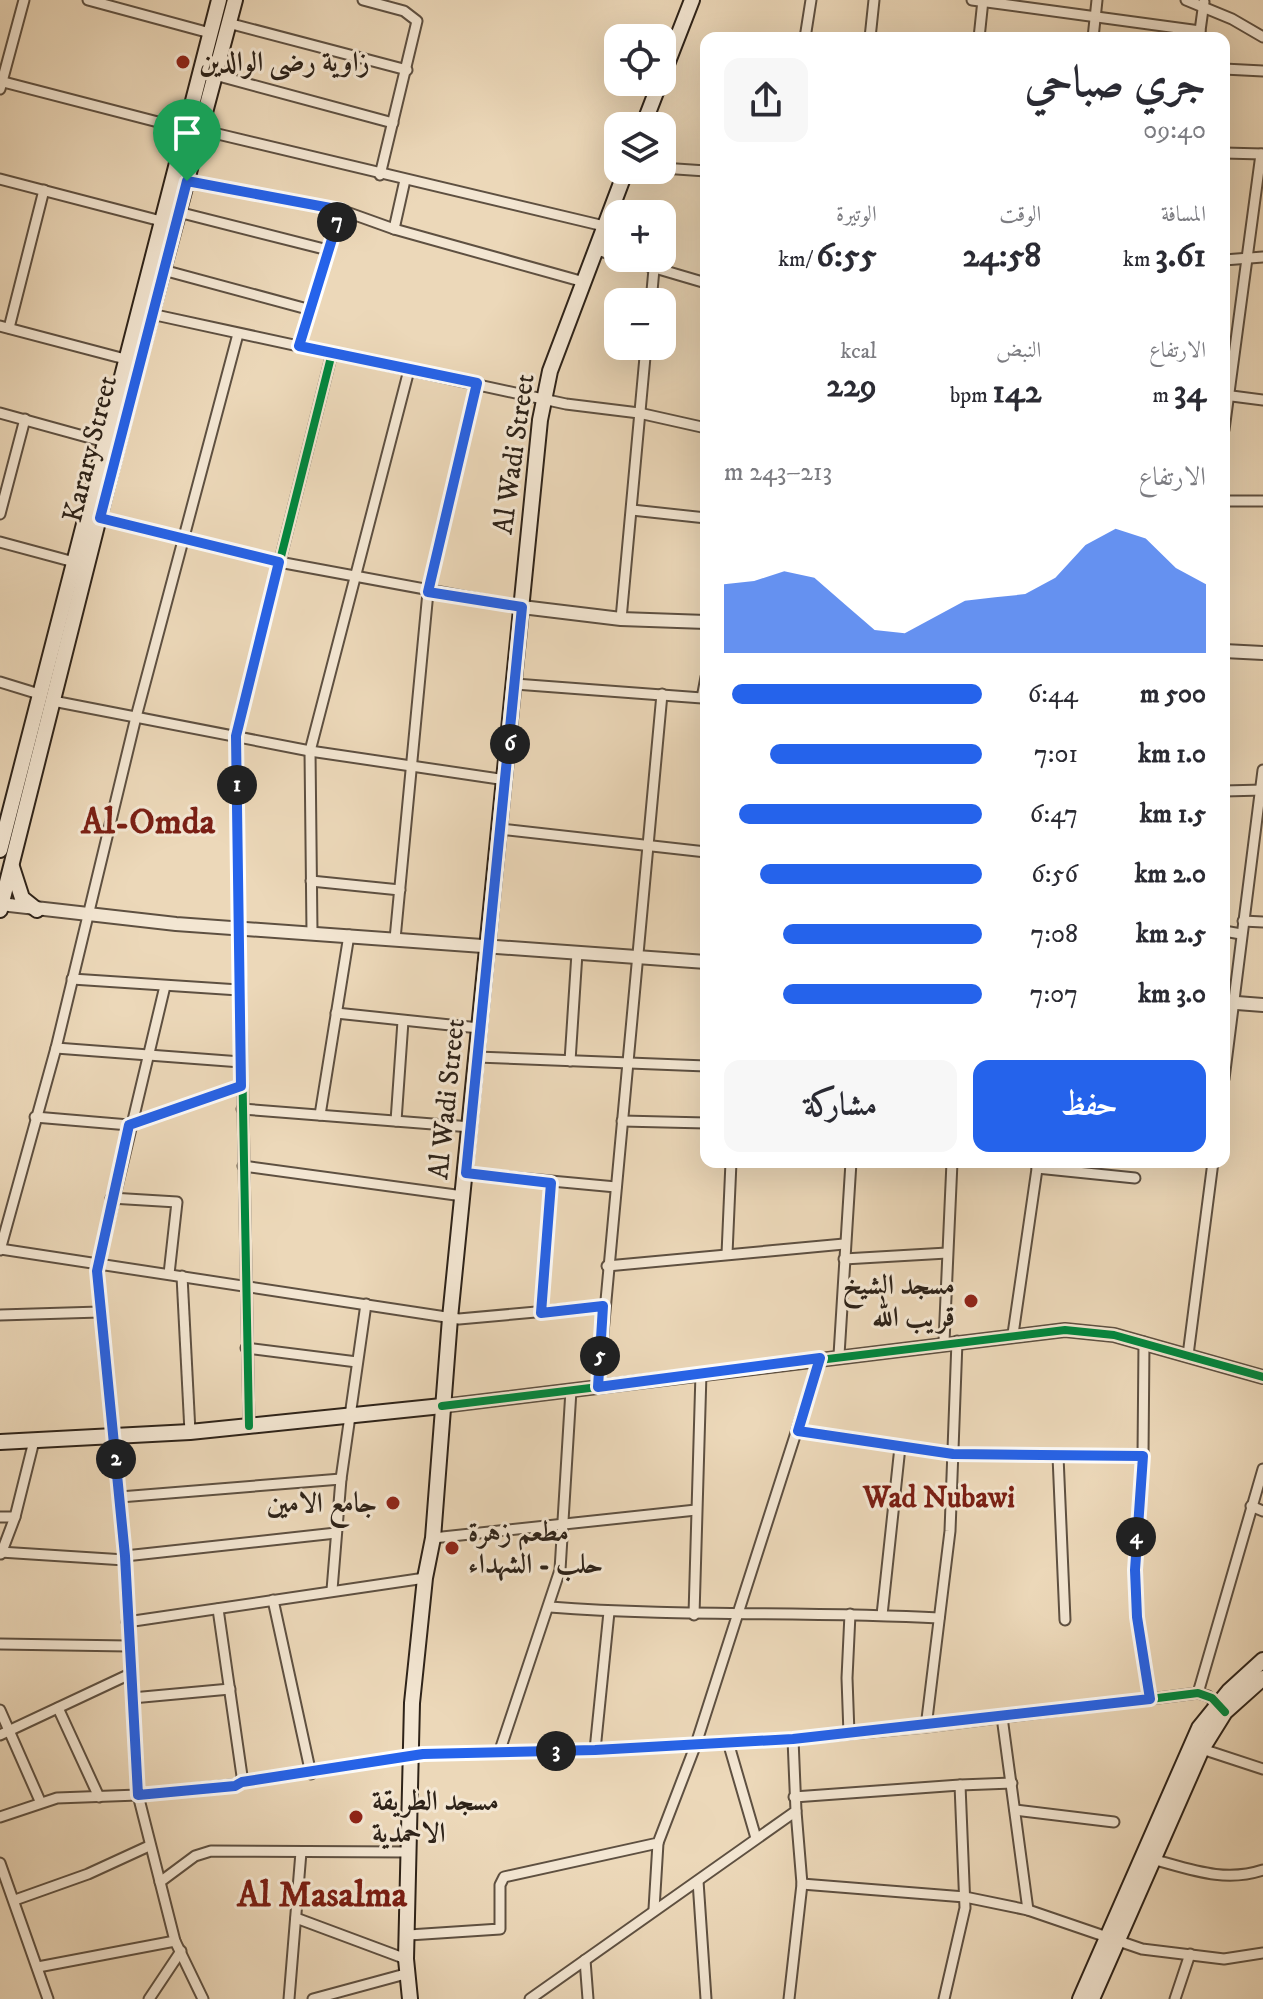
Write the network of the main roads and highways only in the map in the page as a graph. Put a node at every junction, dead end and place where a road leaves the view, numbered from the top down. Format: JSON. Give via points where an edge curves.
{"nodes":[{"id":1,"x":219,"y":0,"type":"edge"},
{"id":2,"x":235,"y":0,"type":"edge"},
{"id":3,"x":692,"y":0,"type":"edge"},
{"id":4,"x":676,"y":41,"type":"edge"},
{"id":5,"x":620,"y":184,"type":"edge"},
{"id":6,"x":93,"y":516,"type":"junction"},
{"id":7,"x":22,"y":792,"type":"junction"},
{"id":8,"x":0,"y":850,"type":"edge"},
{"id":9,"x":11,"y":863,"type":"junction"},
{"id":10,"x":1,"y":906,"type":"edge"},
{"id":11,"x":37,"y":910,"type":"road end"},
{"id":12,"x":442,"y":1406,"type":"junction"},
{"id":13,"x":0,"y":1442,"type":"edge"},
{"id":14,"x":1263,"y":1660,"type":"edge"},
{"id":15,"x":1263,"y":1678,"type":"edge"},
{"id":16,"x":1221,"y":1708,"type":"junction"},
{"id":17,"x":1111,"y":1940,"type":"junction"},
{"id":18,"x":410,"y":1999,"type":"edge"},
{"id":19,"x":1080,"y":1999,"type":"edge"},
{"id":20,"x":1092,"y":1999,"type":"edge"}],
"edges":[{"from":1,"to":6,"type":"main road","name":"Karary Street","via":[[125,359]]},
{"from":2,"to":6,"type":"main road","name":"Karary Street"},
{"from":3,"to":4,"type":"main road"},
{"from":5,"to":12,"type":"main road","name":"Al Wadi Street","via":[[544,398]]},
{"from":6,"to":7,"type":"main road","name":"Karary Street","via":[[53,701]]},
{"from":6,"to":7,"type":"main road","name":"Karary Street","via":[[74,562],[39,694]]},
{"from":7,"to":8,"type":"main road","name":"Karary Street"},
{"from":7,"to":9,"type":"main road","name":"Karary Street"},
{"from":9,"to":10,"type":"main road","name":"Karary Street"},
{"from":9,"to":11,"type":"main road","via":[[18,891]]},
{"from":12,"to":13,"type":"main road","via":[[190,1432]]},
{"from":12,"to":18,"type":"main road","name":"Al Wadi Street","via":[[409,1756]]},
{"from":14,"to":16,"type":"main road"},
{"from":15,"to":16,"type":"main road"},
{"from":16,"to":17,"type":"main road"},
{"from":16,"to":17,"type":"main road","via":[[1190,1746]]},
{"from":17,"to":19,"type":"main road"},
{"from":17,"to":20,"type":"main road"}]}
